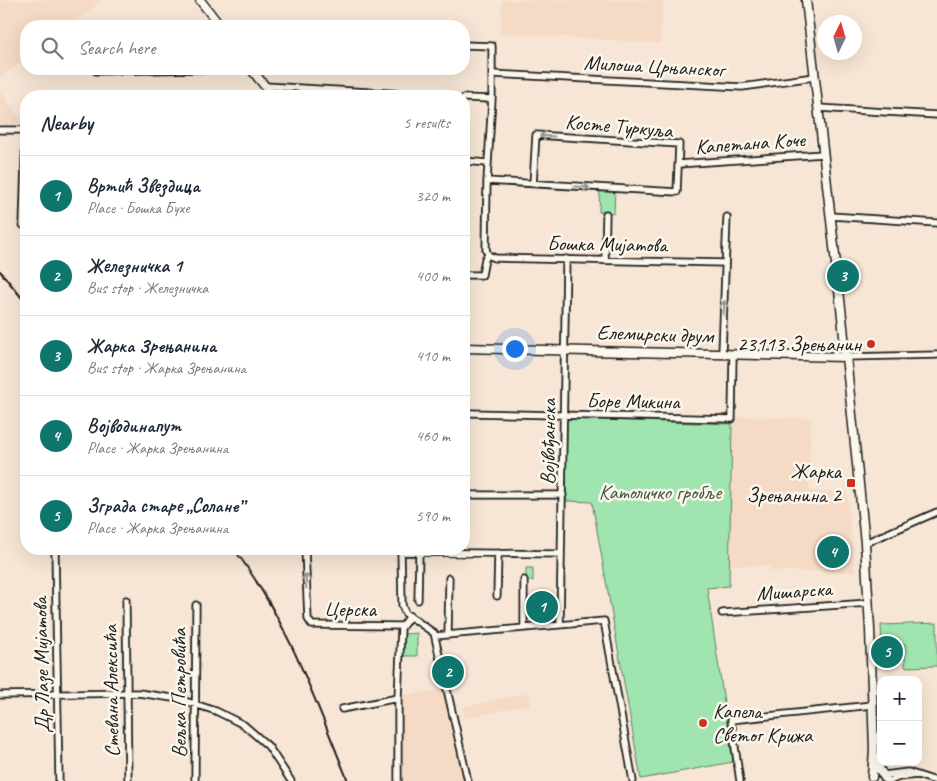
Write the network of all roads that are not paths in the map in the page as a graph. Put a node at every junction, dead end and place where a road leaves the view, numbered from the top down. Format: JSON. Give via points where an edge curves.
{"nodes":[{"id":1,"x":200,"y":0,"type":"edge"},
{"id":2,"x":806,"y":0,"type":"edge"},
{"id":3,"x":215,"y":20,"type":"edge"},
{"id":4,"x":470,"y":44,"type":"edge"},
{"id":5,"x":492,"y":74,"type":"junction"},
{"id":6,"x":257,"y":75,"type":"edge"},
{"id":7,"x":814,"y":77,"type":"junction"},
{"id":8,"x":265,"y":86,"type":"junction"},
{"id":9,"x":268,"y":90,"type":"edge"},
{"id":10,"x":335,"y":90,"type":"edge"},
{"id":11,"x":470,"y":98,"type":"edge"},
{"id":12,"x":492,"y":99,"type":"junction"},
{"id":13,"x":818,"y":108,"type":"junction"},
{"id":14,"x":937,"y":115,"type":"edge"},
{"id":15,"x":0,"y":130,"type":"edge"},
{"id":16,"x":20,"y":130,"type":"edge"},
{"id":17,"x":823,"y":154,"type":"junction"},
{"id":18,"x":470,"y":162,"type":"edge"},
{"id":19,"x":488,"y":163,"type":"junction"},
{"id":20,"x":678,"y":164,"type":"junction"},
{"id":21,"x":487,"y":181,"type":"junction"},
{"id":22,"x":533,"y":184,"type":"junction"},
{"id":23,"x":606,"y":214,"type":"dead end"},
{"id":24,"x":831,"y":216,"type":"junction"},
{"id":25,"x":726,"y":217,"type":"dead end"},
{"id":26,"x":937,"y":223,"type":"edge"},
{"id":27,"x":488,"y":255,"type":"junction"},
{"id":28,"x":566,"y":259,"type":"junction"},
{"id":29,"x":605,"y":260,"type":"junction"},
{"id":30,"x":725,"y":263,"type":"junction"},
{"id":31,"x":470,"y":275,"type":"edge"},
{"id":32,"x":470,"y":348,"type":"edge"},
{"id":33,"x":565,"y":349,"type":"junction"},
{"id":34,"x":722,"y":354,"type":"junction"},
{"id":35,"x":733,"y":354,"type":"junction"},
{"id":36,"x":937,"y":355,"type":"edge"},
{"id":37,"x":846,"y":357,"type":"junction"},
{"id":38,"x":470,"y":413,"type":"edge"},
{"id":39,"x":564,"y":415,"type":"junction"},
{"id":40,"x":470,"y":494,"type":"edge"},
{"id":41,"x":563,"y":495,"type":"junction"},
{"id":42,"x":937,"y":512,"type":"edge"},
{"id":43,"x":865,"y":543,"type":"junction"},
{"id":44,"x":470,"y":553,"type":"edge"},
{"id":45,"x":498,"y":553,"type":"junction"},
{"id":46,"x":560,"y":554,"type":"junction"},
{"id":47,"x":55,"y":555,"type":"edge"},
{"id":48,"x":305,"y":555,"type":"edge"},
{"id":49,"x":401,"y":555,"type":"edge"},
{"id":50,"x":419,"y":555,"type":"edge"},
{"id":51,"x":449,"y":578,"type":"dead end"},
{"id":52,"x":524,"y":580,"type":"dead end"},
{"id":53,"x":497,"y":596,"type":"dead end"},
{"id":54,"x":126,"y":600,"type":"dead end"},
{"id":55,"x":418,"y":600,"type":"dead end"},
{"id":56,"x":868,"y":603,"type":"junction"},
{"id":57,"x":196,"y":605,"type":"dead end"},
{"id":58,"x":722,"y":613,"type":"dead end"},
{"id":59,"x":410,"y":616,"type":"junction"},
{"id":60,"x":560,"y":625,"type":"junction"},
{"id":61,"x":402,"y":626,"type":"junction"},
{"id":62,"x":524,"y":628,"type":"junction"},
{"id":63,"x":448,"y":635,"type":"junction"},
{"id":64,"x":435,"y":636,"type":"junction"},
{"id":65,"x":127,"y":693,"type":"junction"},
{"id":66,"x":0,"y":695,"type":"edge"},
{"id":67,"x":58,"y":695,"type":"junction"},
{"id":68,"x":398,"y":698,"type":"junction"},
{"id":69,"x":195,"y":704,"type":"junction"},
{"id":70,"x":872,"y":705,"type":"junction"},
{"id":71,"x":342,"y":709,"type":"dead end"},
{"id":72,"x":874,"y":750,"type":"junction"},
{"id":73,"x":886,"y":778,"type":"edge"},
{"id":74,"x":871,"y":779,"type":"edge"},
{"id":75,"x":59,"y":781,"type":"edge"},
{"id":76,"x":128,"y":781,"type":"edge"},
{"id":77,"x":196,"y":781,"type":"edge"},
{"id":78,"x":291,"y":781,"type":"edge"},
{"id":79,"x":398,"y":781,"type":"edge"},
{"id":80,"x":468,"y":781,"type":"edge"},
{"id":81,"x":633,"y":781,"type":"edge"},
{"id":82,"x":740,"y":781,"type":"edge"},
{"id":83,"x":936,"y":781,"type":"edge"}],
"edges":[{"from":1,"to":3,"type":"main road"},
{"from":2,"to":7,"type":"main road"},
{"from":4,"to":5,"type":"street","via":[[492,46]]},
{"from":5,"to":7,"type":"street","name":"Милоша Црњанског","via":[[742,87]]},
{"from":5,"to":12,"type":"street"},
{"from":6,"to":8,"type":"main road"},
{"from":7,"to":13,"type":"main road"},
{"from":8,"to":9,"type":"main road"},
{"from":8,"to":10,"type":"street"},
{"from":11,"to":12,"type":"street"},
{"from":12,"to":19,"type":"street"},
{"from":13,"to":14,"type":"street"},
{"from":13,"to":17,"type":"main road"},
{"from":15,"to":16,"type":"street"},
{"from":17,"to":20,"type":"street","name":"Капетана Коче"},
{"from":17,"to":24,"type":"main road"},
{"from":18,"to":19,"type":"street"},
{"from":19,"to":21,"type":"street"},
{"from":22,"to":20,"type":"street","name":"Косте Туркуља","one_way":true,"via":[[676,192]]},
{"from":20,"to":22,"type":"street","name":"Косте Туркуља","one_way":true,"via":[[679,144],[536,135]]},
{"from":21,"to":22,"type":"street","name":"Косте Туркуља"},
{"from":21,"to":27,"type":"street"},
{"from":23,"to":29,"type":"street"},
{"from":24,"to":26,"type":"street"},
{"from":24,"to":37,"type":"main road"},
{"from":25,"to":30,"type":"street"},
{"from":27,"to":28,"type":"street","name":"Бошка Мијатова","via":[[495,258]]},
{"from":27,"to":31,"type":"street","via":[[482,275]]},
{"from":28,"to":29,"type":"street","name":"Бошка Мијатова"},
{"from":28,"to":33,"type":"street","name":"Војвођанска"},
{"from":29,"to":30,"type":"street","name":"Бошка Мијатова"},
{"from":34,"to":30,"type":"street","one_way":true},
{"from":32,"to":33,"type":"main road","name":"Елемирски друм"},
{"from":33,"to":34,"type":"main road","name":"Елемирски друм"},
{"from":33,"to":39,"type":"street","name":"Војвођанска"},
{"from":34,"to":35,"type":"main road","name":"Елемирски друм"},
{"from":35,"to":37,"type":"main road","name":"Елемирски друм"},
{"from":35,"to":39,"type":"street","name":"Боре Микина","via":[[732,419]]},
{"from":36,"to":37,"type":"street"},
{"from":37,"to":43,"type":"main road"},
{"from":38,"to":39,"type":"street","name":"Боре Микина"},
{"from":39,"to":41,"type":"street","name":"Војвођанска"},
{"from":40,"to":41,"type":"street"},
{"from":41,"to":46,"type":"street","name":"Војвођанска"},
{"from":42,"to":43,"type":"street"},
{"from":43,"to":56,"type":"main road"},
{"from":44,"to":45,"type":"street"},
{"from":45,"to":46,"type":"street"},
{"from":45,"to":53,"type":"street"},
{"from":46,"to":60,"type":"street","name":"Војвођанска"},
{"from":47,"to":67,"type":"street","name":"Др Лазе Мијатова"},
{"from":61,"to":48,"type":"street","name":"Церска","one_way":true,"via":[[316,626],[309,623]]},
{"from":49,"to":59,"type":"street","via":[[401,600],[403,609]]},
{"from":50,"to":55,"type":"street"},
{"from":51,"to":63,"type":"street"},
{"from":52,"to":62,"type":"street"},
{"from":54,"to":65,"type":"street","name":"Стевана Алексића"},
{"from":56,"to":58,"type":"street","name":"Мишарска"},
{"from":56,"to":70,"type":"main road"},
{"from":57,"to":69,"type":"street","name":"Вељка Петровића"},
{"from":59,"to":61,"type":"street"},
{"from":59,"to":64,"type":"street","via":[[430,628]]},
{"from":60,"to":62,"type":"street"},
{"from":60,"to":81,"type":"street","via":[[604,621]]},
{"from":61,"to":68,"type":"street"},
{"from":62,"to":63,"type":"street"},
{"from":63,"to":64,"type":"street"},
{"from":64,"to":80,"type":"street"},
{"from":65,"to":67,"type":"street"},
{"from":65,"to":69,"type":"street","via":[[158,695]]},
{"from":65,"to":76,"type":"street","name":"Стевана Алексића"},
{"from":66,"to":67,"type":"street"},
{"from":67,"to":75,"type":"street","name":"Др Лазе Мијатова"},
{"from":68,"to":71,"type":"street"},
{"from":68,"to":79,"type":"street"},
{"from":69,"to":77,"type":"street","name":"Вељка Петровића"},
{"from":69,"to":78,"type":"street","via":[[232,718],[254,733],[268,746]]},
{"from":70,"to":72,"type":"main road"},
{"from":70,"to":82,"type":"street","via":[[730,720]]},
{"from":72,"to":73,"type":"main road"},
{"from":72,"to":74,"type":"main road"},
{"from":73,"to":74,"type":"main road","via":[[875,774]]},
{"from":73,"to":83,"type":"street","via":[[904,772]]}]}
